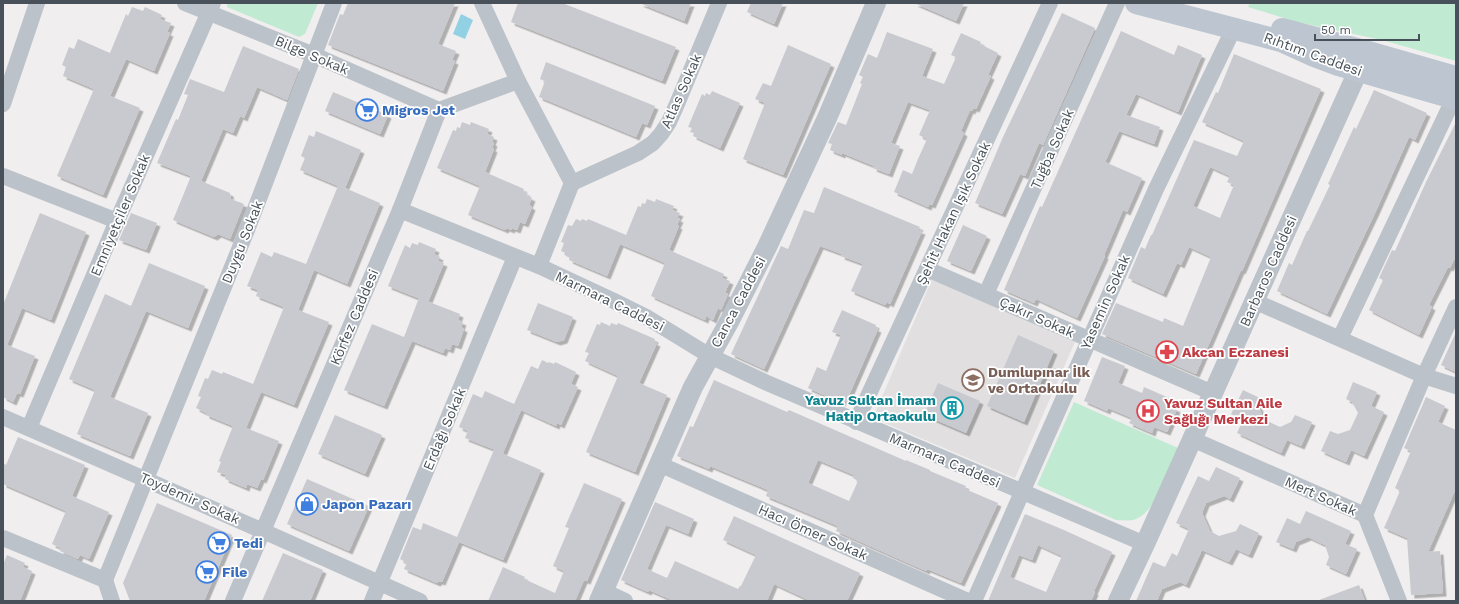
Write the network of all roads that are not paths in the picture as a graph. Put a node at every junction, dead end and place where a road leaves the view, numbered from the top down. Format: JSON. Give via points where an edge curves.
{"nodes":[{"id":1,"x":37,"y":3,"type":"edge"},
{"id":2,"x":185,"y":3,"type":"edge"},
{"id":3,"x":334,"y":3,"type":"edge"},
{"id":4,"x":482,"y":3,"type":"edge"},
{"id":5,"x":719,"y":3,"type":"edge"},
{"id":6,"x":876,"y":3,"type":"edge"},
{"id":7,"x":1050,"y":3,"type":"edge"},
{"id":8,"x":1117,"y":3,"type":"edge"},
{"id":9,"x":1136,"y":3,"type":"edge"},
{"id":10,"x":1190,"y":3,"type":"edge"},
{"id":11,"x":1164,"y":7,"type":"edge"},
{"id":12,"x":211,"y":8,"type":"edge"},
{"id":13,"x":1234,"y":28,"type":"junction"},
{"id":14,"x":314,"y":55,"type":"junction"},
{"id":15,"x":1358,"y":71,"type":"junction"},
{"id":16,"x":1456,"y":77,"type":"edge"},
{"id":17,"x":518,"y":80,"type":"junction"},
{"id":18,"x":1455,"y":99,"type":"edge"},
{"id":19,"x":3,"y":104,"type":"edge"},
{"id":20,"x":438,"y":110,"type":"junction"},
{"id":21,"x":3,"y":176,"type":"edge"},
{"id":22,"x":572,"y":183,"type":"junction"},
{"id":23,"x":400,"y":210,"type":"junction"},
{"id":24,"x":117,"y":220,"type":"junction"},
{"id":25,"x":515,"y":257,"type":"junction"},
{"id":26,"x":539,"y":266,"type":"junction"},
{"id":27,"x":927,"y":268,"type":"junction"},
{"id":28,"x":986,"y":294,"type":"junction"},
{"id":29,"x":1254,"y":301,"type":"junction"},
{"id":30,"x":1456,"y":308,"type":"edge"},
{"id":31,"x":1340,"y":338,"type":"junction"},
{"id":32,"x":1089,"y":339,"type":"junction"},
{"id":33,"x":710,"y":356,"type":"junction"},
{"id":34,"x":1424,"y":376,"type":"junction"},
{"id":35,"x":1456,"y":386,"type":"edge"},
{"id":36,"x":1212,"y":393,"type":"junction"},
{"id":37,"x":3,"y":417,"type":"edge"},
{"id":38,"x":856,"y":422,"type":"junction"},
{"id":39,"x":29,"y":428,"type":"junction"},
{"id":40,"x":1192,"y":439,"type":"junction"},
{"id":41,"x":659,"y":464,"type":"junction"},
{"id":42,"x":147,"y":479,"type":"junction"},
{"id":43,"x":1022,"y":492,"type":"junction"},
{"id":44,"x":1366,"y":515,"type":"junction"},
{"id":45,"x":263,"y":530,"type":"junction"},
{"id":46,"x":3,"y":538,"type":"edge"},
{"id":47,"x":1145,"y":544,"type":"junction"},
{"id":48,"x":105,"y":580,"type":"junction"},
{"id":49,"x":380,"y":583,"type":"junction"},
{"id":50,"x":602,"y":596,"type":"edge"},
{"id":51,"x":112,"y":601,"type":"edge"},
{"id":52,"x":233,"y":601,"type":"edge"},
{"id":53,"x":372,"y":601,"type":"edge"},
{"id":54,"x":420,"y":601,"type":"edge"},
{"id":55,"x":625,"y":601,"type":"edge"},
{"id":56,"x":968,"y":601,"type":"edge"},
{"id":57,"x":974,"y":601,"type":"edge"},
{"id":58,"x":1118,"y":601,"type":"edge"},
{"id":59,"x":1399,"y":601,"type":"edge"}],
"edges":[{"from":1,"to":19,"type":"street"},
{"from":2,"to":12,"type":"street","name":"Bilge Sokak"},
{"from":3,"to":14,"type":"street","name":"Duygu Sokak"},
{"from":4,"to":17,"type":"street"},
{"from":5,"to":22,"type":"street","name":"Atlas Sokak","via":[[674,110],[661,134],[638,153]]},
{"from":6,"to":33,"type":"street","name":"Canca Caddesi","via":[[827,118],[767,247]]},
{"from":7,"to":27,"type":"street","name":"Şehit Hakan Işık Sokak"},
{"from":8,"to":28,"type":"street","name":"Tuğba Sokak"},
{"from":9,"to":11,"type":"main road","name":"Rıhtım Caddesi"},
{"from":10,"to":16,"type":"main road","name":"Rıhtım Caddesi"},
{"from":11,"to":13,"type":"main road","name":"Rıhtım Caddesi"},
{"from":12,"to":14,"type":"street","name":"Bilge Sokak"},
{"from":12,"to":24,"type":"street","name":"Emniyetçiler Sokak"},
{"from":13,"to":15,"type":"main road","name":"Rıhtım Caddesi","via":[[1282,41],[1314,56]]},
{"from":13,"to":32,"type":"street","name":"Yasemin Sokak","via":[[1156,188]]},
{"from":14,"to":20,"type":"street","name":"Bilge Sokak"},
{"from":14,"to":42,"type":"street","name":"Duygu Sokak","via":[[248,230]]},
{"from":15,"to":18,"type":"main road","name":"Rıhtım Caddesi"},
{"from":15,"to":29,"type":"street","name":"Barbaros Caddesi"},
{"from":17,"to":20,"type":"street"},
{"from":17,"to":22,"type":"street"},
{"from":18,"to":31,"type":"street"},
{"from":20,"to":23,"type":"street","name":"Körfez Caddesi"},
{"from":21,"to":24,"type":"street"},
{"from":22,"to":26,"type":"street"},
{"from":23,"to":25,"type":"street","name":"Marmara Caddesi"},
{"from":23,"to":45,"type":"street","name":"Körfez Caddesi"},
{"from":24,"to":39,"type":"street","name":"Emniyetçiler Sokak"},
{"from":25,"to":26,"type":"street","name":"Marmara Caddesi"},
{"from":25,"to":49,"type":"street","name":"Erdağı Sokak"},
{"from":26,"to":33,"type":"street","name":"Marmara Caddesi","via":[[648,318]]},
{"from":27,"to":28,"type":"street","name":"Çakır Sokak"},
{"from":27,"to":38,"type":"street","name":"Şehit Hakan Işık Sokak"},
{"from":28,"to":32,"type":"street","name":"Çakır Sokak"},
{"from":29,"to":31,"type":"street"},
{"from":29,"to":36,"type":"street","name":"Barbaros Caddesi"},
{"from":30,"to":34,"type":"street"},
{"from":31,"to":34,"type":"street"},
{"from":32,"to":36,"type":"street","name":"Çakır Sokak"},
{"from":32,"to":43,"type":"street","name":"Yasemin Sokak"},
{"from":33,"to":38,"type":"street","name":"Marmara Caddesi"},
{"from":33,"to":41,"type":"street","name":"Canca Caddesi","via":[[693,387]]},
{"from":34,"to":35,"type":"street"},
{"from":34,"to":44,"type":"street"},
{"from":36,"to":40,"type":"street","name":"Barbaros Caddesi"},
{"from":37,"to":39,"type":"street","name":"Toydemir Sokak"},
{"from":38,"to":43,"type":"street","name":"Marmara Caddesi"},
{"from":39,"to":42,"type":"street","name":"Toydemir Sokak"},
{"from":40,"to":44,"type":"street","name":"Mert Sokak"},
{"from":40,"to":47,"type":"street","name":"Barbaros Caddesi"},
{"from":41,"to":50,"type":"street","name":"Canca Caddesi"},
{"from":41,"to":56,"type":"street","name":"Hacı Ömer Sokak"},
{"from":42,"to":45,"type":"street","name":"Toydemir Sokak"},
{"from":42,"to":48,"type":"street","name":"Duygu Sokak"},
{"from":43,"to":47,"type":"street","name":"Marmara Caddesi"},
{"from":43,"to":57,"type":"street","name":"Yasemin Sokak"},
{"from":44,"to":59,"type":"street","name":"Mert Sokak"},
{"from":45,"to":49,"type":"street","name":"Toydemir Sokak"},
{"from":45,"to":52,"type":"street","name":"Körfez Caddesi"},
{"from":46,"to":48,"type":"street"},
{"from":47,"to":58,"type":"street","name":"Barbaros Caddesi"},
{"from":48,"to":51,"type":"street"},
{"from":49,"to":53,"type":"street","name":"Erdağı Sokak"},
{"from":49,"to":54,"type":"street","name":"Toydemir Sokak"},
{"from":50,"to":55,"type":"street"}]}
